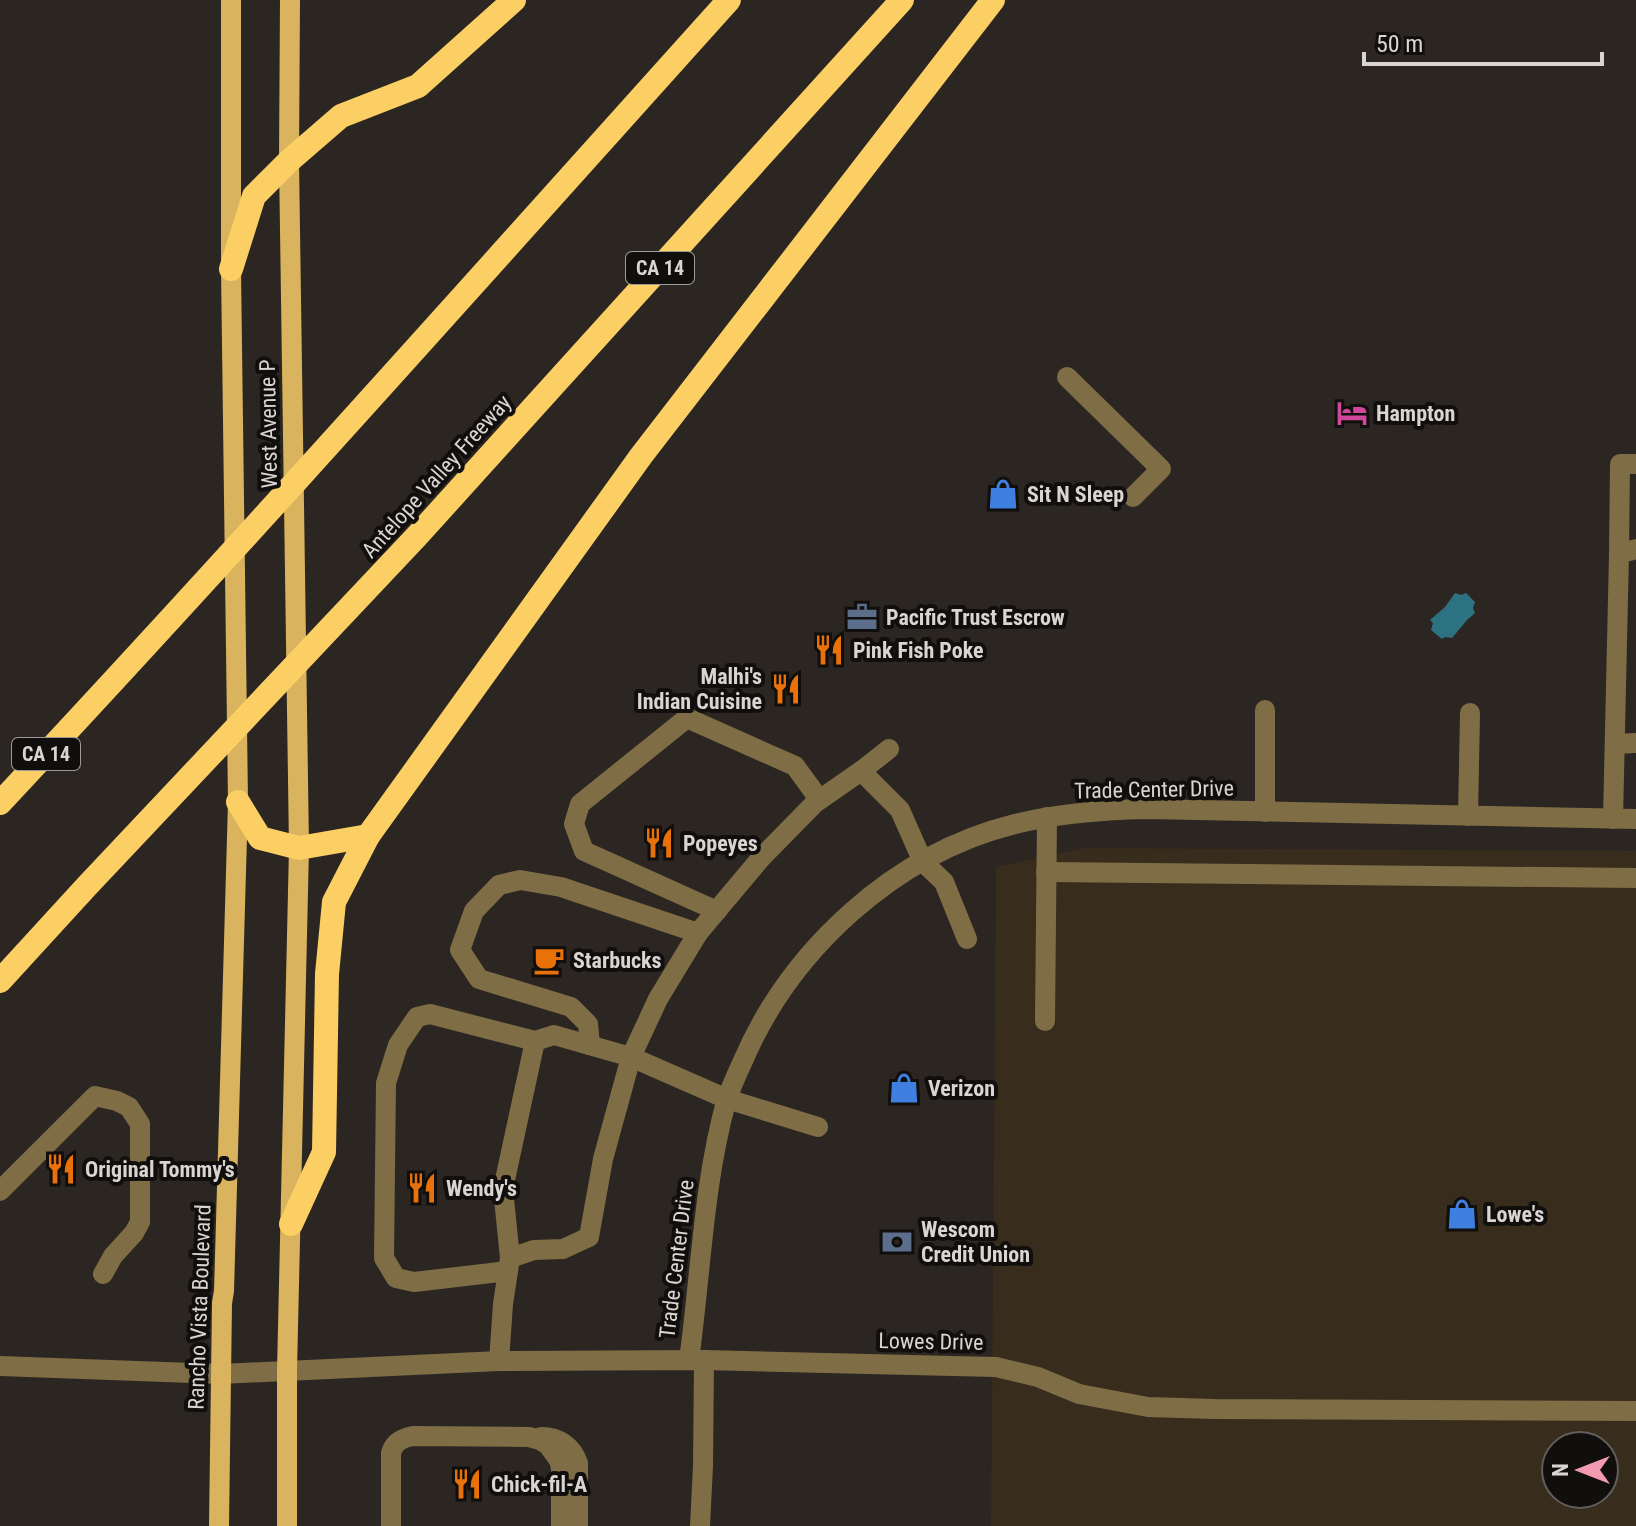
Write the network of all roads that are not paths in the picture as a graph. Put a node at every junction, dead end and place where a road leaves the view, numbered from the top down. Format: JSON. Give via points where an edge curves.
{"nodes":[{"id":1,"x":231,"y":0,"type":"edge"},
{"id":2,"x":290,"y":0,"type":"edge"},
{"id":3,"x":514,"y":0,"type":"edge"},
{"id":4,"x":729,"y":0,"type":"edge"},
{"id":5,"x":902,"y":0,"type":"edge"},
{"id":6,"x":993,"y":0,"type":"edge"},
{"id":7,"x":289,"y":161,"type":"junction"},
{"id":8,"x":231,"y":269,"type":"junction"},
{"id":9,"x":1067,"y":377,"type":"dead end"},
{"id":10,"x":1636,"y":464,"type":"edge"},
{"id":11,"x":1133,"y":497,"type":"dead end"},
{"id":12,"x":1627,"y":552,"type":"edge"},
{"id":13,"x":1626,"y":645,"type":"edge"},
{"id":14,"x":1265,"y":710,"type":"dead end"},
{"id":15,"x":1470,"y":713,"type":"dead end"},
{"id":16,"x":1636,"y":743,"type":"edge"},
{"id":17,"x":1615,"y":744,"type":"junction"},
{"id":18,"x":889,"y":749,"type":"dead end"},
{"id":19,"x":861,"y":771,"type":"junction"},
{"id":20,"x":819,"y":799,"type":"junction"},
{"id":21,"x":238,"y":802,"type":"junction"},
{"id":22,"x":0,"y":803,"type":"edge"},
{"id":23,"x":1265,"y":812,"type":"junction"},
{"id":24,"x":1468,"y":816,"type":"junction"},
{"id":25,"x":1047,"y":817,"type":"junction"},
{"id":26,"x":1613,"y":819,"type":"junction"},
{"id":27,"x":1636,"y":819,"type":"edge"},
{"id":28,"x":368,"y":836,"type":"junction"},
{"id":29,"x":299,"y":848,"type":"junction"},
{"id":30,"x":923,"y":862,"type":"junction"},
{"id":31,"x":1046,"y":872,"type":"junction"},
{"id":32,"x":1636,"y":878,"type":"edge"},
{"id":33,"x":717,"y":911,"type":"junction"},
{"id":34,"x":698,"y":933,"type":"junction"},
{"id":35,"x":967,"y":939,"type":"dead end"},
{"id":36,"x":0,"y":981,"type":"edge"},
{"id":37,"x":1045,"y":1021,"type":"dead end"},
{"id":38,"x":535,"y":1041,"type":"junction"},
{"id":39,"x":590,"y":1045,"type":"junction"},
{"id":40,"x":631,"y":1057,"type":"junction"},
{"id":41,"x":727,"y":1099,"type":"junction"},
{"id":42,"x":818,"y":1127,"type":"dead end"},
{"id":43,"x":0,"y":1191,"type":"edge"},
{"id":44,"x":291,"y":1224,"type":"junction"},
{"id":45,"x":509,"y":1265,"type":"junction"},
{"id":46,"x":103,"y":1274,"type":"dead end"},
{"id":47,"x":696,"y":1360,"type":"junction"},
{"id":48,"x":499,"y":1361,"type":"junction"},
{"id":49,"x":0,"y":1366,"type":"edge"},
{"id":50,"x":287,"y":1371,"type":"junction"},
{"id":51,"x":220,"y":1374,"type":"junction"},
{"id":52,"x":1636,"y":1411,"type":"edge"},
{"id":53,"x":529,"y":1437,"type":"junction"},
{"id":54,"x":219,"y":1526,"type":"edge"},
{"id":55,"x":287,"y":1526,"type":"edge"},
{"id":56,"x":391,"y":1526,"type":"edge"},
{"id":57,"x":561,"y":1526,"type":"edge"},
{"id":58,"x":578,"y":1526,"type":"edge"},
{"id":59,"x":700,"y":1526,"type":"edge"}],
"edges":[{"from":1,"to":8,"type":"main road","name":"West Avenue P"},
{"from":2,"to":7,"type":"main road","name":"West Avenue P"},
{"from":3,"to":7,"type":"highway","via":[[418,86],[341,116]]},
{"from":4,"to":22,"type":"highway","number":"CA 14"},
{"from":5,"to":36,"type":"highway","name":"Antelope Valley Freeway","number":"CA 14","via":[[417,536]]},
{"from":6,"to":28,"type":"highway","via":[[641,456]]},
{"from":7,"to":8,"type":"highway","via":[[254,196]]},
{"from":7,"to":29,"type":"main road","name":"West Avenue P"},
{"from":8,"to":21,"type":"main road","name":"West Avenue P"},
{"from":9,"to":11,"type":"street","via":[[1161,469]]},
{"from":10,"to":12,"type":"street","via":[[1620,464]]},
{"from":12,"to":13,"type":"street"},
{"from":13,"to":17,"type":"street"},
{"from":14,"to":23,"type":"street"},
{"from":15,"to":24,"type":"street"},
{"from":16,"to":17,"type":"street"},
{"from":17,"to":26,"type":"street"},
{"from":18,"to":19,"type":"street"},
{"from":19,"to":20,"type":"street"},
{"from":19,"to":30,"type":"street","via":[[900,810]]},
{"from":20,"to":33,"type":"street"},
{"from":20,"to":33,"type":"street","via":[[795,766],[687,718],[580,804],[574,824],[584,851]]},
{"from":21,"to":29,"type":"highway","via":[[260,838]]},
{"from":21,"to":51,"type":"main road","name":"Rancho Vista Boulevard"},
{"from":23,"to":24,"type":"street","name":"Trade Center Drive"},
{"from":23,"to":25,"type":"street","name":"Trade Center Drive","via":[[1100,810]]},
{"from":24,"to":26,"type":"street","name":"Trade Center Drive"},
{"from":25,"to":30,"type":"street","name":"Trade Center Drive","via":[[980,835]]},
{"from":25,"to":31,"type":"street"},
{"from":26,"to":27,"type":"street","name":"Trade Center Drive"},
{"from":28,"to":29,"type":"highway"},
{"from":28,"to":44,"type":"highway","via":[[334,902],[327,974],[324,1152]]},
{"from":29,"to":44,"type":"main road"},
{"from":30,"to":35,"type":"street","via":[[944,882]]},
{"from":30,"to":41,"type":"street","name":"Trade Center Drive","via":[[866,901],[801,964],[764,1017]]},
{"from":31,"to":32,"type":"street"},
{"from":31,"to":37,"type":"street"},
{"from":33,"to":34,"type":"street"},
{"from":34,"to":39,"type":"street","via":[[561,887],[520,880],[499,885],[474,911],[460,950],[479,979],[571,1007],[588,1024]]},
{"from":34,"to":40,"type":"street"},
{"from":38,"to":39,"type":"street","via":[[554,1035]]},
{"from":38,"to":45,"type":"street","via":[[503,1189]]},
{"from":38,"to":45,"type":"street","via":[[430,1014],[417,1017],[398,1045],[386,1083],[384,1258],[396,1278],[414,1282]]},
{"from":39,"to":40,"type":"street"},
{"from":40,"to":41,"type":"street"},
{"from":40,"to":45,"type":"street","via":[[603,1159],[589,1237],[563,1249],[534,1250]]},
{"from":41,"to":42,"type":"street"},
{"from":41,"to":47,"type":"street","name":"Trade Center Drive","via":[[709,1184]]},
{"from":43,"to":46,"type":"street","via":[[95,1096],[129,1107],[140,1124],[140,1222]]},
{"from":44,"to":50,"type":"main road"},
{"from":45,"to":48,"type":"street"},
{"from":47,"to":48,"type":"street","name":"Lowes Drive"},
{"from":47,"to":52,"type":"street","name":"Lowes Drive","via":[[996,1367],[1079,1394],[1148,1407]]},
{"from":47,"to":59,"type":"street","name":"Trade Center Drive","via":[[703,1466]]},
{"from":48,"to":50,"type":"street","name":"Lowes Drive"},
{"from":49,"to":51,"type":"street","name":"Lowes Drive"},
{"from":50,"to":51,"type":"street","name":"Lowes Drive"},
{"from":50,"to":55,"type":"main road"},
{"from":51,"to":54,"type":"main road","name":"Rancho Vista Boulevard"},
{"from":53,"to":56,"type":"street","via":[[413,1436],[398,1441],[391,1453]]},
{"from":53,"to":57,"type":"street","via":[[548,1445],[559,1460]]},
{"from":53,"to":58,"type":"street","via":[[557,1440],[574,1454]]}]}
